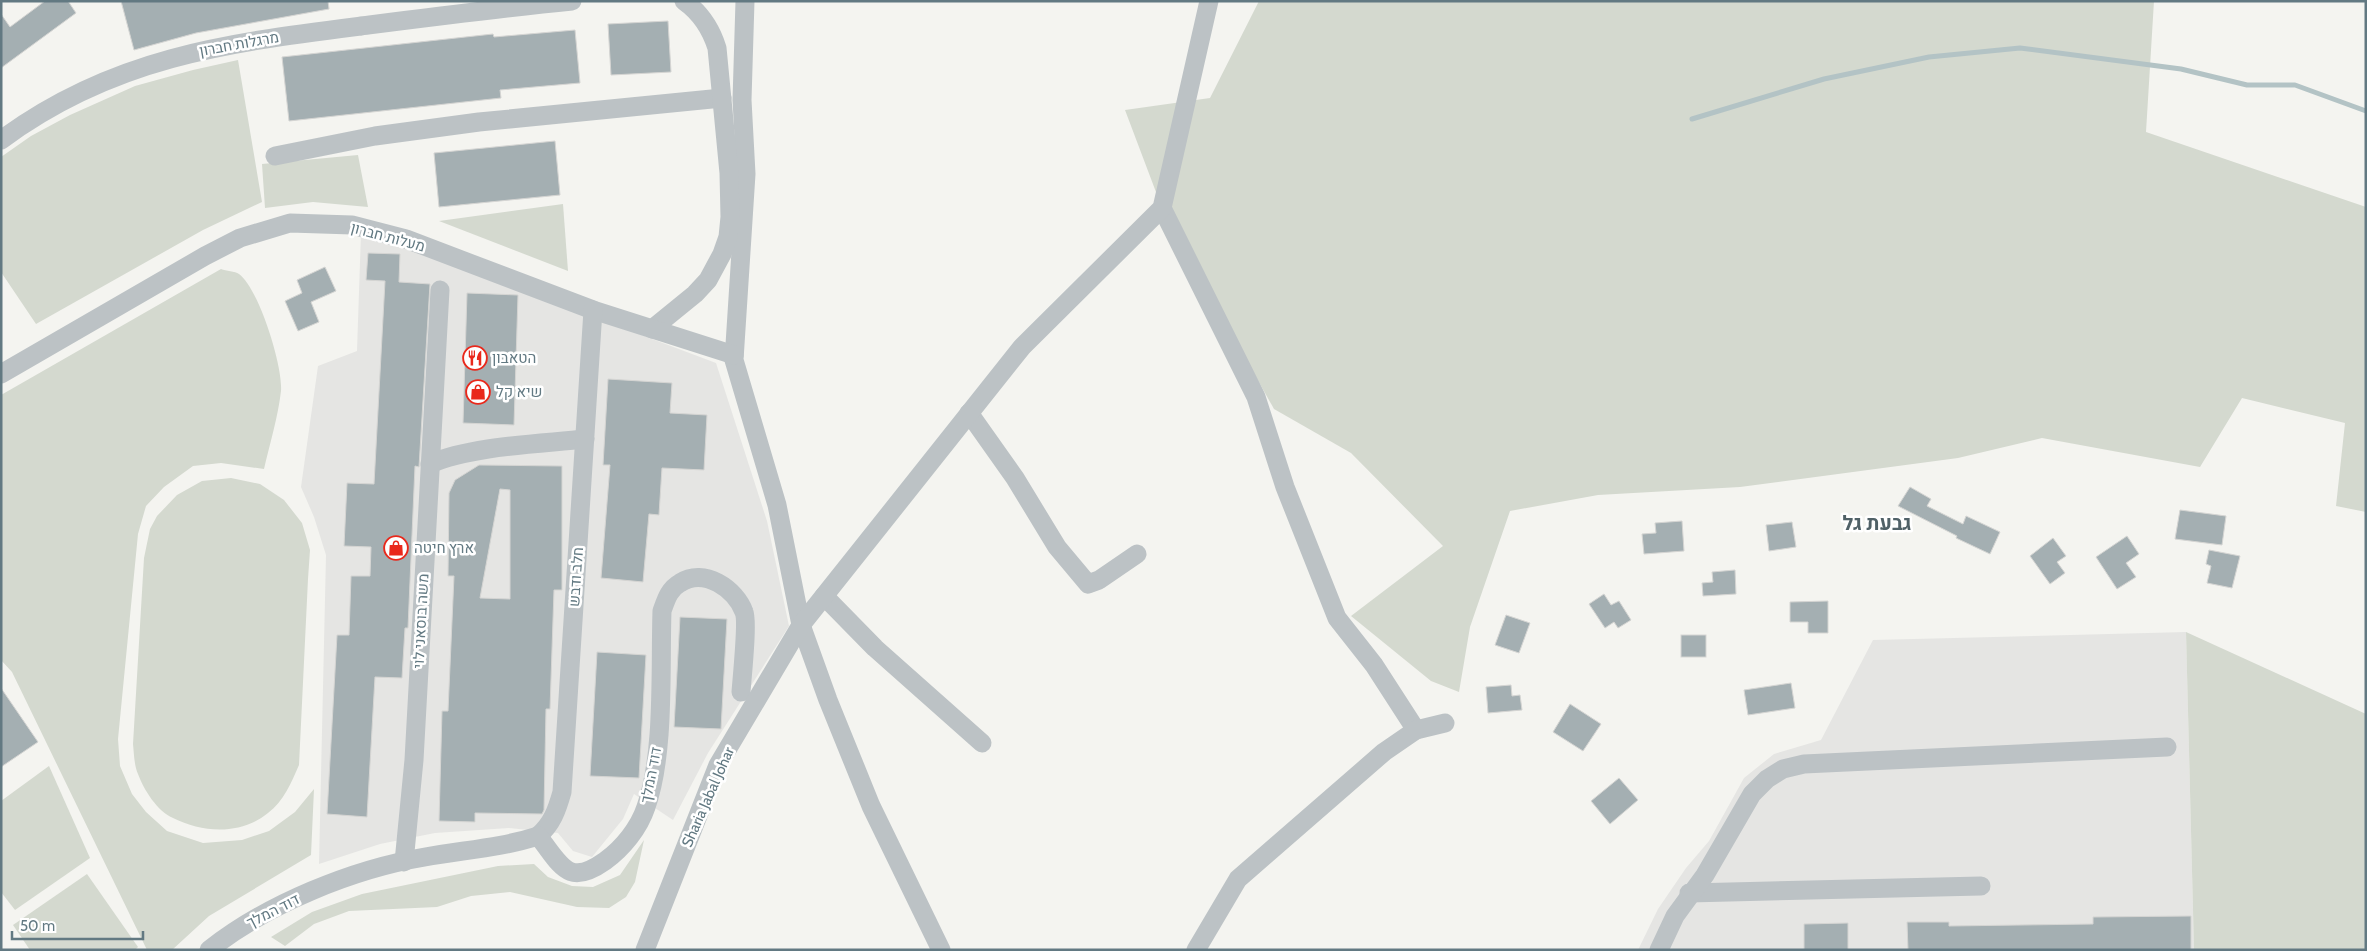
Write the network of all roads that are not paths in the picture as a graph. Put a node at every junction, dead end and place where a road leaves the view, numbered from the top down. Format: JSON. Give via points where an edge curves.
{"nodes":[{"id":1,"x":572,"y":1,"type":"edge"},
{"id":2,"x":684,"y":1,"type":"edge"},
{"id":3,"x":745,"y":1,"type":"edge"},
{"id":4,"x":1209,"y":1,"type":"edge"},
{"id":5,"x":722,"y":98,"type":"junction"},
{"id":6,"x":1,"y":140,"type":"edge"},
{"id":7,"x":275,"y":156,"type":"dead end"},
{"id":8,"x":1162,"y":208,"type":"junction"},
{"id":9,"x":440,"y":290,"type":"dead end"},
{"id":10,"x":594,"y":310,"type":"junction"},
{"id":11,"x":652,"y":329,"type":"junction"},
{"id":12,"x":734,"y":355,"type":"junction"},
{"id":13,"x":1,"y":374,"type":"edge"},
{"id":14,"x":969,"y":413,"type":"junction"},
{"id":15,"x":586,"y":439,"type":"junction"},
{"id":16,"x":430,"y":464,"type":"junction"},
{"id":17,"x":1137,"y":554,"type":"dead end"},
{"id":18,"x":824,"y":596,"type":"junction"},
{"id":19,"x":802,"y":625,"type":"junction"},
{"id":20,"x":741,"y":692,"type":"dead end"},
{"id":21,"x":1445,"y":723,"type":"dead end"},
{"id":22,"x":1416,"y":730,"type":"junction"},
{"id":23,"x":982,"y":743,"type":"dead end"},
{"id":24,"x":2167,"y":747,"type":"dead end"},
{"id":25,"x":538,"y":836,"type":"junction"},
{"id":26,"x":404,"y":862,"type":"junction"},
{"id":27,"x":1981,"y":886,"type":"dead end"},
{"id":28,"x":1690,"y":894,"type":"junction"},
{"id":29,"x":209,"y":950,"type":"edge"},
{"id":30,"x":644,"y":950,"type":"edge"},
{"id":31,"x":941,"y":950,"type":"edge"},
{"id":32,"x":1196,"y":950,"type":"edge"},
{"id":33,"x":1659,"y":950,"type":"edge"}],
"edges":[{"from":1,"to":6,"type":"street","name":"מרגלות חברון","via":[[283,36],[186,53],[103,80],[38,114]]},
{"from":2,"to":5,"type":"street","via":[[698,12],[712,33],[717,48]]},
{"from":3,"to":12,"type":"street","via":[[742,100],[746,174]]},
{"from":4,"to":8,"type":"street"},
{"from":5,"to":7,"type":"street","via":[[479,122],[375,136]]},
{"from":5,"to":11,"type":"street","via":[[729,173],[728,237],[708,280]]},
{"from":8,"to":14,"type":"street","name":"Sharia Jabal Johar","via":[[1022,347]]},
{"from":8,"to":22,"type":"street","via":[[1256,397],[1285,487],[1337,618],[1374,665]]},
{"from":9,"to":16,"type":"street","name":"משה בוסאני לוי"},
{"from":10,"to":11,"type":"street","name":"מעלות חברון"},
{"from":10,"to":13,"type":"street","name":"מעלות חברון","via":[[406,239],[352,225],[290,223],[240,238],[205,256]]},
{"from":10,"to":15,"type":"street","name":"חלב ודבש"},
{"from":11,"to":12,"type":"street","name":"מעלות חברון"},
{"from":12,"to":19,"type":"street","via":[[777,506]]},
{"from":14,"to":17,"type":"street","via":[[1015,478],[1057,547],[1088,584]]},
{"from":14,"to":18,"type":"street","name":"Sharia Jabal Johar"},
{"from":15,"to":16,"type":"street","via":[[466,453]]},
{"from":15,"to":25,"type":"street","name":"חלב ודבש","via":[[562,792],[555,814]]},
{"from":16,"to":26,"type":"street","name":"משה בוסאני לוי","via":[[414,750]]},
{"from":18,"to":19,"type":"street","name":"Sharia Jabal Johar"},
{"from":18,"to":23,"type":"street","via":[[875,648]]},
{"from":19,"to":30,"type":"street","name":"Sharia Jabal Johar","via":[[718,765]]},
{"from":19,"to":31,"type":"street","via":[[871,806]]},
{"from":20,"to":25,"type":"street","name":"דוד המלך","via":[[745,613],[726,586],[710,579],[680,582],[669,593],[662,611],[658,741],[646,808],[633,832],[618,852],[586,873],[564,869]]},
{"from":21,"to":22,"type":"street"},
{"from":22,"to":32,"type":"street","via":[[1384,752],[1238,879]]},
{"from":24,"to":28,"type":"street","via":[[1804,764],[1783,769],[1752,794],[1705,875]]},
{"from":25,"to":26,"type":"street","name":"דוד המלך","via":[[490,848]]},
{"from":26,"to":29,"type":"street","name":"דוד המלך","via":[[287,901]]},
{"from":27,"to":28,"type":"street"},
{"from":28,"to":33,"type":"street"}]}
